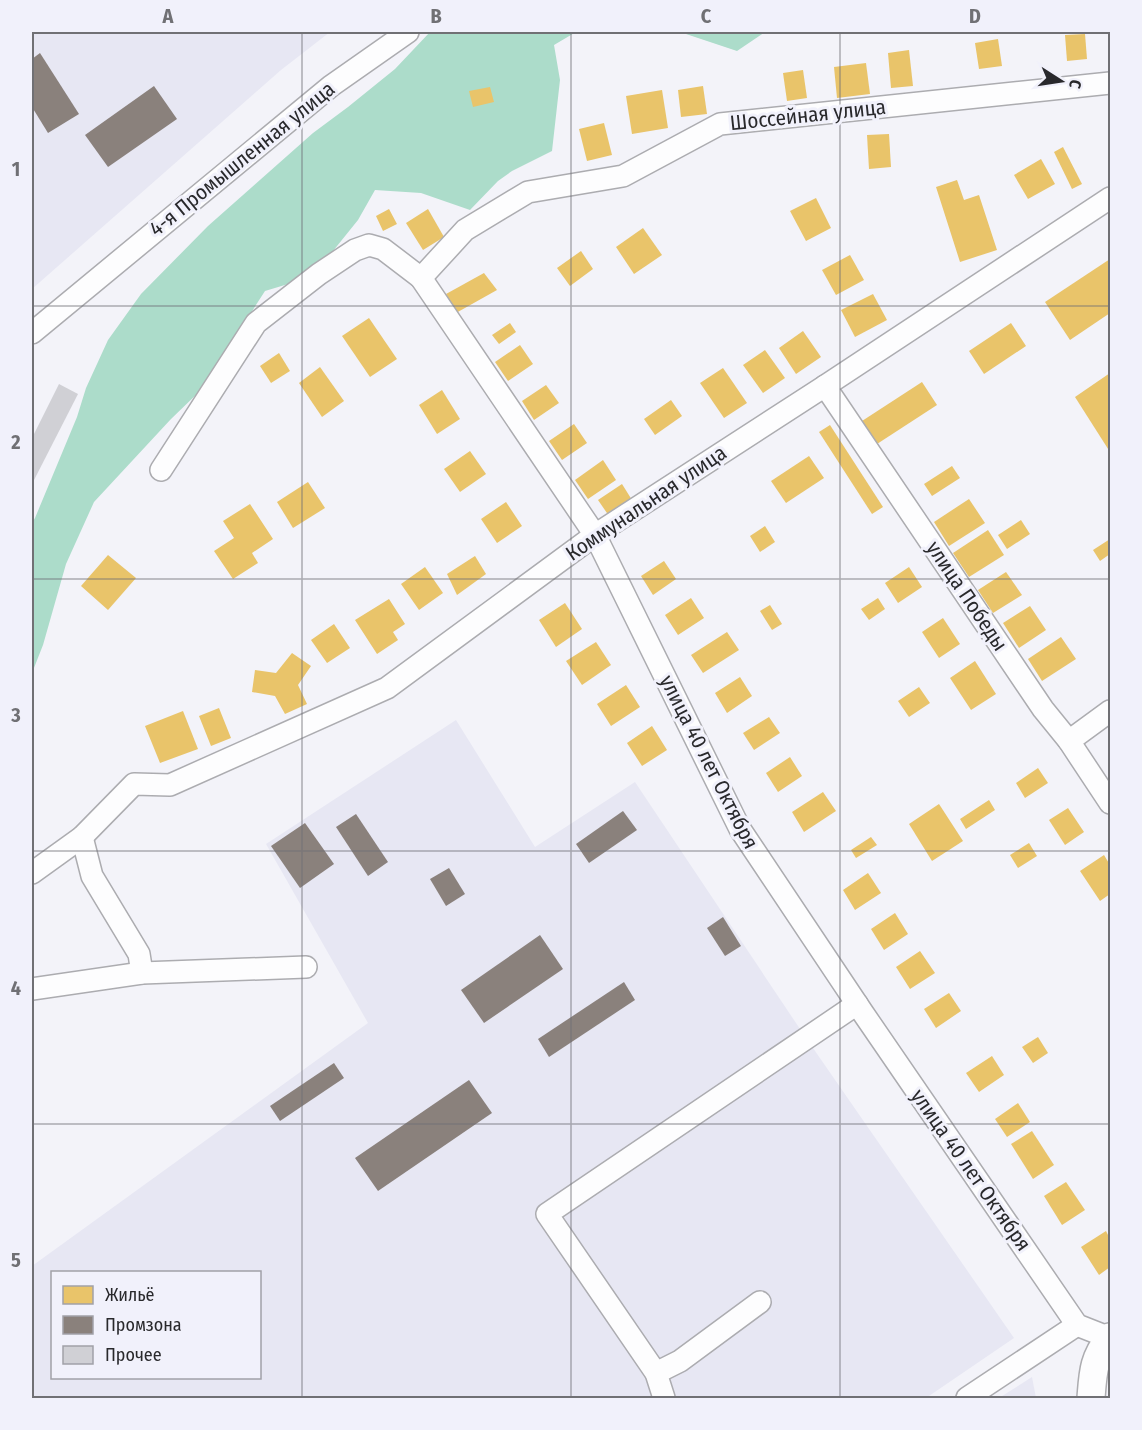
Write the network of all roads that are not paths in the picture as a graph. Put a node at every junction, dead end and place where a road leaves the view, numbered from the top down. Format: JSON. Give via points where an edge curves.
{"nodes":[{"id":1,"x":408,"y":32,"type":"edge"},
{"id":2,"x":1110,"y":84,"type":"edge"},
{"id":3,"x":1110,"y":198,"type":"edge"},
{"id":4,"x":421,"y":278,"type":"junction"},
{"id":5,"x":32,"y":333,"type":"edge"},
{"id":6,"x":825,"y":386,"type":"junction"},
{"id":7,"x":161,"y":470,"type":"dead end"},
{"id":8,"x":595,"y":535,"type":"junction"},
{"id":9,"x":1110,"y":711,"type":"edge"},
{"id":10,"x":1069,"y":741,"type":"junction"},
{"id":11,"x":1110,"y":803,"type":"edge"},
{"id":12,"x":82,"y":837,"type":"junction"},
{"id":13,"x":32,"y":873,"type":"edge"},
{"id":14,"x":306,"y":967,"type":"dead end"},
{"id":15,"x":142,"y":973,"type":"junction"},
{"id":16,"x":32,"y":989,"type":"edge"},
{"id":17,"x":857,"y":1004,"type":"junction"},
{"id":18,"x":760,"y":1302,"type":"dead end"},
{"id":19,"x":1077,"y":1324,"type":"junction"},
{"id":20,"x":1110,"y":1338,"type":"edge"},
{"id":21,"x":656,"y":1373,"type":"junction"},
{"id":22,"x":664,"y":1398,"type":"edge"},
{"id":23,"x":967,"y":1398,"type":"edge"},
{"id":24,"x":1091,"y":1398,"type":"edge"}],
"edges":[{"from":1,"to":5,"type":"street","name":"4-я Промышленная улица","via":[[331,86]]},
{"from":2,"to":4,"type":"street","name":"Шоссейная улица","via":[[720,124],[623,176],[528,192],[465,230]]},
{"from":3,"to":6,"type":"street","name":"Коммунальная улица"},
{"from":4,"to":7,"type":"street","via":[[384,249],[369,245],[319,274],[256,323]]},
{"from":4,"to":8,"type":"street","name":"улица 40 лет Октября"},
{"from":6,"to":8,"type":"street","name":"Коммунальная улица"},
{"from":6,"to":10,"type":"street","name":"улица Победы","via":[[1043,709]]},
{"from":8,"to":12,"type":"street","name":"Коммунальная улица","via":[[387,688],[170,785],[134,784]]},
{"from":8,"to":17,"type":"street","name":"улица 40 лет Октября","via":[[740,829]]},
{"from":9,"to":10,"type":"street"},
{"from":10,"to":11,"type":"street","name":"улица Победы"},
{"from":12,"to":13,"type":"street"},
{"from":12,"to":15,"type":"street","via":[[92,876],[139,954]]},
{"from":14,"to":15,"type":"street"},
{"from":15,"to":16,"type":"street"},
{"from":17,"to":19,"type":"street","name":"улица 40 лет Октября"},
{"from":17,"to":21,"type":"street","via":[[547,1214]]},
{"from":18,"to":21,"type":"street","via":[[680,1361]]},
{"from":19,"to":20,"type":"street"},
{"from":19,"to":23,"type":"street"},
{"from":20,"to":24,"type":"main road","via":[[1093,1371]]},
{"from":21,"to":22,"type":"street"}]}
